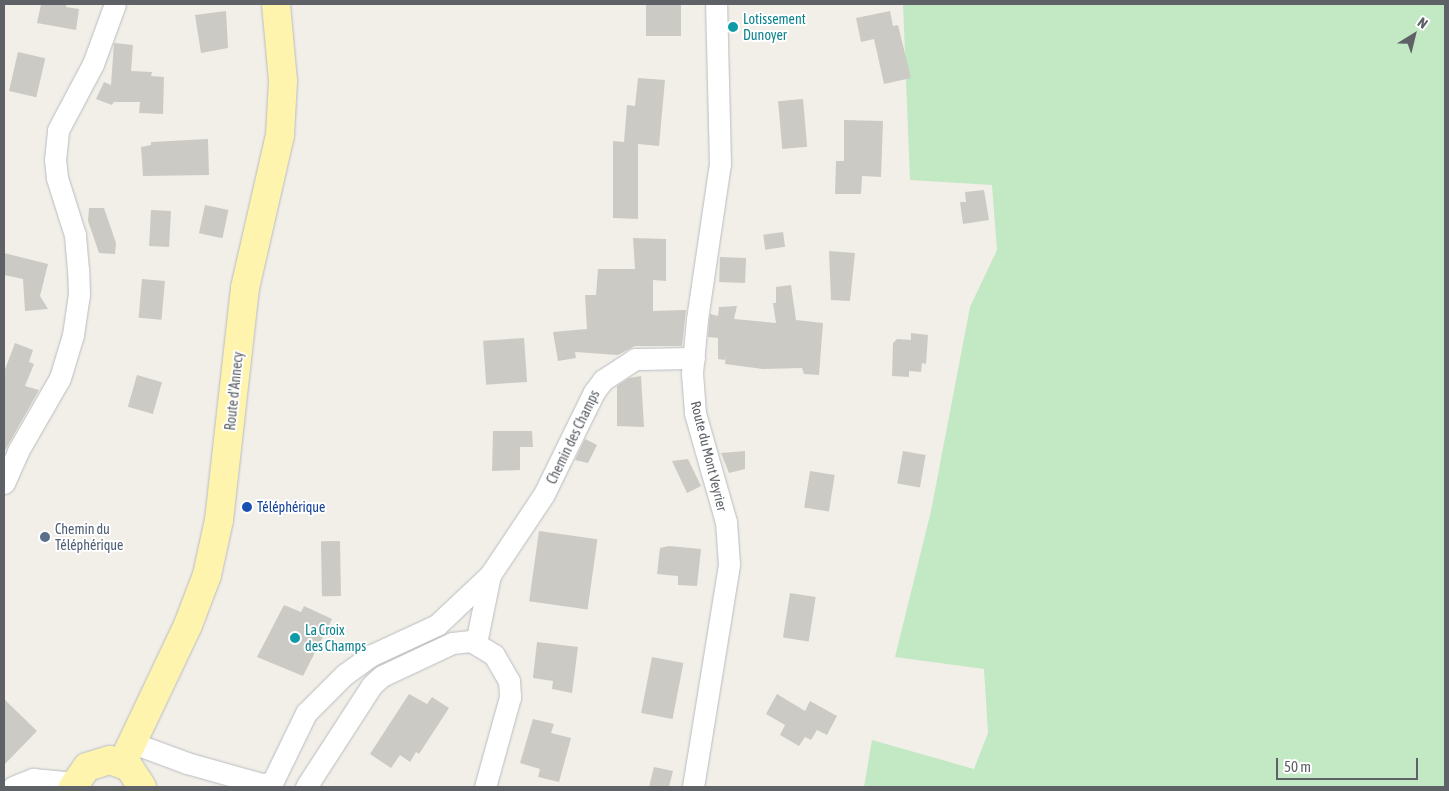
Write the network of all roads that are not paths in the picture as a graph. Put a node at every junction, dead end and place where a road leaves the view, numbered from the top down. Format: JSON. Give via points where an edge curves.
{"nodes":[{"id":1,"x":115,"y":4,"type":"edge"},
{"id":2,"x":276,"y":4,"type":"edge"},
{"id":3,"x":716,"y":4,"type":"edge"},
{"id":4,"x":694,"y":358,"type":"junction"},
{"id":5,"x":4,"y":483,"type":"edge"},
{"id":6,"x":490,"y":575,"type":"junction"},
{"id":7,"x":476,"y":643,"type":"junction"},
{"id":8,"x":127,"y":753,"type":"junction"},
{"id":9,"x":74,"y":785,"type":"edge"},
{"id":10,"x":13,"y":787,"type":"edge"},
{"id":11,"x":142,"y":787,"type":"edge"},
{"id":12,"x":306,"y":787,"type":"edge"},
{"id":13,"x":485,"y":787,"type":"edge"},
{"id":14,"x":693,"y":787,"type":"edge"}],
"edges":[{"from":1,"to":5,"type":"street","via":[[93,64],[58,130],[54,160],[75,235],[79,300],[73,335],[60,378],[18,451]]},
{"from":2,"to":8,"type":"main road","name":"Route d'Annecy","via":[[283,81],[280,135],[245,288],[219,520],[207,575],[194,609]]},
{"from":3,"to":4,"type":"street","name":"Route du Mont Veyrier","via":[[720,164]]},
{"from":4,"to":6,"type":"street","name":"Chemin des Champs","via":[[635,359],[598,386],[544,494]]},
{"from":4,"to":14,"type":"street","name":"Route du Mont Veyrier","via":[[695,413],[726,522],[729,564]]},
{"from":6,"to":7,"type":"street","name":"Chemin des Champs"},
{"from":6,"to":8,"type":"street","name":"Chemin des Champs","via":[[437,625],[372,655],[344,675],[306,713],[272,783],[261,784],[187,763]]},
{"from":7,"to":12,"type":"street","via":[[452,643],[382,676],[372,685]]},
{"from":7,"to":13,"type":"street","via":[[494,655],[509,681],[510,696]]},
{"from":8,"to":9,"type":"main road","via":[[94,763],[84,770]]},
{"from":8,"to":11,"type":"main road"},
{"from":9,"to":10,"type":"street","via":[[33,779]]}]}
